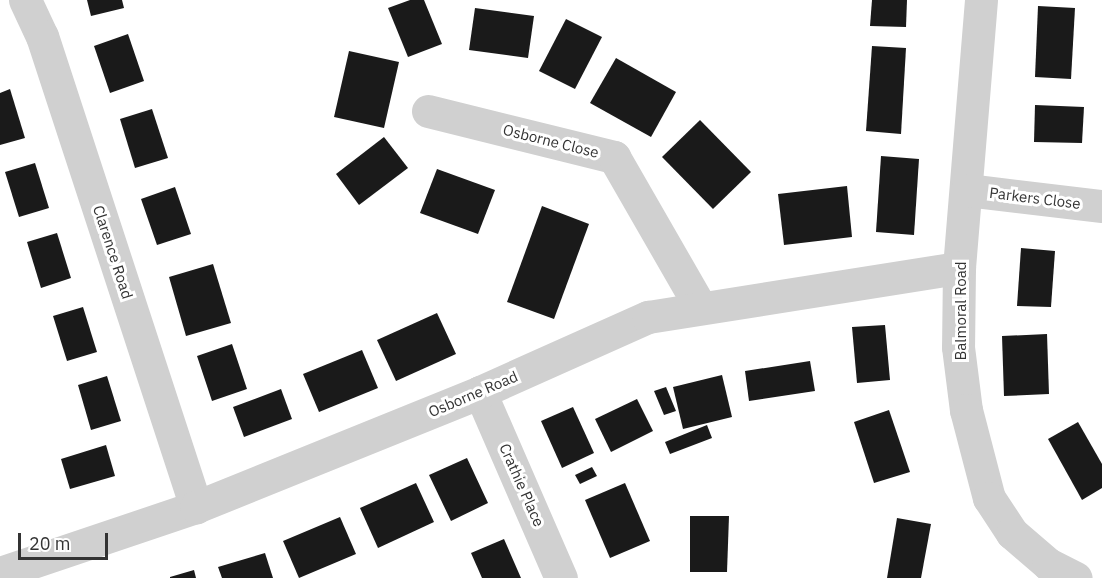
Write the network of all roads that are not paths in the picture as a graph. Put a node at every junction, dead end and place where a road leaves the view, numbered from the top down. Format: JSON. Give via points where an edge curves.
{"nodes":[{"id":1,"x":25,"y":0,"type":"edge"},
{"id":2,"x":981,"y":0,"type":"edge"},
{"id":3,"x":428,"y":111,"type":"dead end"},
{"id":4,"x":967,"y":190,"type":"junction"},
{"id":5,"x":1102,"y":206,"type":"edge"},
{"id":6,"x":959,"y":268,"type":"junction"},
{"id":7,"x":699,"y":305,"type":"junction"},
{"id":8,"x":480,"y":392,"type":"junction"},
{"id":9,"x":196,"y":507,"type":"junction"},
{"id":10,"x":0,"y":573,"type":"edge"},
{"id":11,"x":1054,"y":573,"type":"edge"},
{"id":12,"x":561,"y":578,"type":"edge"}],
"edges":[{"from":1,"to":9,"type":"street","name":"Clarence Road","via":[[42,36]]},
{"from":2,"to":4,"type":"street","name":"Balmoral Road"},
{"from":3,"to":7,"type":"street","name":"Osborne Close","via":[[614,157]]},
{"from":4,"to":5,"type":"street","name":"Parkers Close"},
{"from":4,"to":6,"type":"street","name":"Balmoral Road"},
{"from":6,"to":7,"type":"street","name":"Osborne Road"},
{"from":6,"to":11,"type":"street","name":"Balmoral Road","via":[[958,347],[966,410],[989,498],[1012,532]]},
{"from":7,"to":8,"type":"street","name":"Osborne Road","via":[[648,317]]},
{"from":8,"to":9,"type":"street","name":"Osborne Road"},
{"from":8,"to":12,"type":"street","name":"Crathie Place"},
{"from":9,"to":10,"type":"street","name":"Osborne Road"}]}
